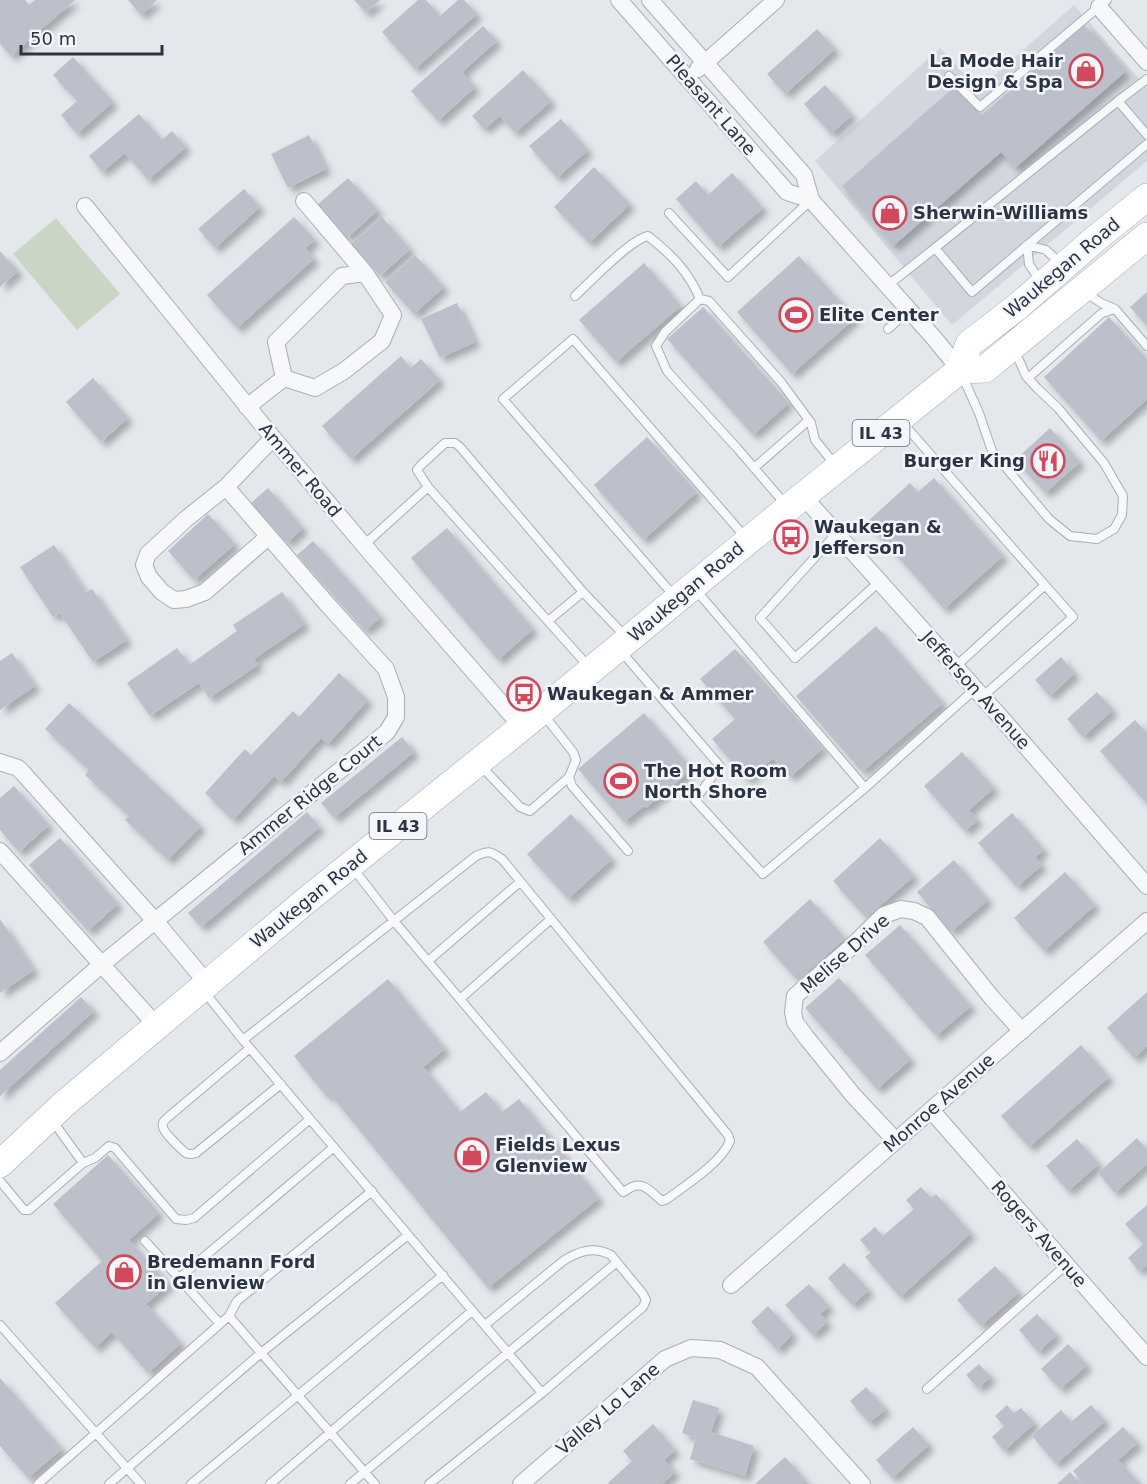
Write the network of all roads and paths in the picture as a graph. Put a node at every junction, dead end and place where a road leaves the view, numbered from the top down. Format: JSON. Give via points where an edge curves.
{"nodes":[{"id":1,"x":619,"y":0,"type":"edge"},
{"id":2,"x":650,"y":0,"type":"edge"},
{"id":3,"x":776,"y":0,"type":"edge"},
{"id":4,"x":1103,"y":3,"type":"edge"},
{"id":5,"x":1147,"y":62,"type":"edge"},
{"id":6,"x":705,"y":63,"type":"junction"},
{"id":7,"x":948,"y":75,"type":"dead end"},
{"id":8,"x":688,"y":78,"type":"junction"},
{"id":9,"x":1147,"y":79,"type":"edge"},
{"id":10,"x":1118,"y":101,"type":"junction"},
{"id":11,"x":1147,"y":135,"type":"edge"},
{"id":12,"x":1147,"y":144,"type":"edge"},
{"id":13,"x":1147,"y":197,"type":"edge"},
{"id":14,"x":811,"y":200,"type":"junction"},
{"id":15,"x":304,"y":201,"type":"dead end"},
{"id":16,"x":85,"y":206,"type":"dead end"},
{"id":17,"x":669,"y":213,"type":"dead end"},
{"id":18,"x":1147,"y":236,"type":"edge"},
{"id":19,"x":1027,"y":244,"type":"junction"},
{"id":20,"x":935,"y":248,"type":"junction"},
{"id":21,"x":1064,"y":266,"type":"junction"},
{"id":22,"x":365,"y":273,"type":"junction"},
{"id":23,"x":1043,"y":284,"type":"junction"},
{"id":24,"x":887,"y":286,"type":"junction"},
{"id":25,"x":1082,"y":290,"type":"junction"},
{"id":26,"x":575,"y":296,"type":"dead end"},
{"id":27,"x":700,"y":299,"type":"junction"},
{"id":28,"x":1115,"y":309,"type":"junction"},
{"id":29,"x":909,"y":310,"type":"junction"},
{"id":30,"x":888,"y":329,"type":"dead end"},
{"id":31,"x":1147,"y":346,"type":"edge"},
{"id":32,"x":1010,"y":350,"type":"junction"},
{"id":33,"x":960,"y":370,"type":"junction"},
{"id":34,"x":284,"y":378,"type":"junction"},
{"id":35,"x":1028,"y":378,"type":"junction"},
{"id":36,"x":247,"y":407,"type":"junction"},
{"id":37,"x":899,"y":419,"type":"junction"},
{"id":38,"x":809,"y":420,"type":"junction"},
{"id":39,"x":273,"y":438,"type":"junction"},
{"id":40,"x":754,"y":468,"type":"junction"},
{"id":41,"x":838,"y":468,"type":"junction"},
{"id":42,"x":226,"y":487,"type":"junction"},
{"id":43,"x":429,"y":487,"type":"junction"},
{"id":44,"x":795,"y":502,"type":"junction"},
{"id":45,"x":836,"y":534,"type":"junction"},
{"id":46,"x":268,"y":537,"type":"junction"},
{"id":47,"x":748,"y":541,"type":"junction"},
{"id":48,"x":364,"y":545,"type":"junction"},
{"id":49,"x":879,"y":582,"type":"junction"},
{"id":50,"x":1045,"y":585,"type":"junction"},
{"id":51,"x":583,"y":592,"type":"junction"},
{"id":52,"x":685,"y":593,"type":"junction"},
{"id":53,"x":548,"y":621,"type":"junction"},
{"id":54,"x":623,"y":644,"type":"junction"},
{"id":55,"x":955,"y":667,"type":"junction"},
{"id":56,"x":592,"y":669,"type":"junction"},
{"id":57,"x":979,"y":693,"type":"junction"},
{"id":58,"x":531,"y":719,"type":"junction"},
{"id":59,"x":0,"y":762,"type":"edge"},
{"id":60,"x":478,"y":762,"type":"junction"},
{"id":61,"x":569,"y":777,"type":"junction"},
{"id":62,"x":865,"y":788,"type":"junction"},
{"id":63,"x":0,"y":851,"type":"edge"},
{"id":64,"x":628,"y":851,"type":"dead end"},
{"id":65,"x":350,"y":865,"type":"junction"},
{"id":66,"x":520,"y":882,"type":"junction"},
{"id":67,"x":1147,"y":886,"type":"edge"},
{"id":68,"x":551,"y":919,"type":"junction"},
{"id":69,"x":394,"y":921,"type":"junction"},
{"id":70,"x":1147,"y":921,"type":"edge"},
{"id":71,"x":156,"y":922,"type":"junction"},
{"id":72,"x":428,"y":961,"type":"junction"},
{"id":73,"x":101,"y":965,"type":"junction"},
{"id":74,"x":204,"y":985,"type":"junction"},
{"id":75,"x":460,"y":999,"type":"junction"},
{"id":76,"x":156,"y":1025,"type":"junction"},
{"id":77,"x":1022,"y":1030,"type":"junction"},
{"id":78,"x":243,"y":1040,"type":"junction"},
{"id":79,"x":250,"y":1048,"type":"junction"},
{"id":80,"x":0,"y":1053,"type":"edge"},
{"id":81,"x":281,"y":1084,"type":"junction"},
{"id":82,"x":931,"y":1110,"type":"junction"},
{"id":83,"x":50,"y":1117,"type":"junction"},
{"id":84,"x":310,"y":1119,"type":"junction"},
{"id":85,"x":896,"y":1141,"type":"junction"},
{"id":86,"x":334,"y":1147,"type":"junction"},
{"id":87,"x":83,"y":1163,"type":"junction"},
{"id":88,"x":0,"y":1164,"type":"edge"},
{"id":89,"x":0,"y":1181,"type":"edge"},
{"id":90,"x":372,"y":1191,"type":"junction"},
{"id":91,"x":408,"y":1234,"type":"junction"},
{"id":92,"x":145,"y":1241,"type":"dead end"},
{"id":93,"x":617,"y":1262,"type":"junction"},
{"id":94,"x":1066,"y":1265,"type":"junction"},
{"id":95,"x":443,"y":1275,"type":"junction"},
{"id":96,"x":179,"y":1278,"type":"junction"},
{"id":97,"x":731,"y":1285,"type":"dead end"},
{"id":98,"x":472,"y":1311,"type":"junction"},
{"id":99,"x":229,"y":1316,"type":"junction"},
{"id":100,"x":220,"y":1324,"type":"junction"},
{"id":101,"x":0,"y":1325,"type":"edge"},
{"id":102,"x":485,"y":1325,"type":"junction"},
{"id":103,"x":508,"y":1352,"type":"junction"},
{"id":104,"x":261,"y":1353,"type":"junction"},
{"id":105,"x":1147,"y":1357,"type":"edge"},
{"id":106,"x":927,"y":1389,"type":"dead end"},
{"id":107,"x":542,"y":1393,"type":"junction"},
{"id":108,"x":297,"y":1395,"type":"junction"},
{"id":109,"x":330,"y":1432,"type":"junction"},
{"id":110,"x":96,"y":1433,"type":"junction"},
{"id":111,"x":127,"y":1468,"type":"junction"},
{"id":112,"x":364,"y":1472,"type":"junction"},
{"id":113,"x":38,"y":1484,"type":"edge"},
{"id":114,"x":109,"y":1484,"type":"edge"},
{"id":115,"x":141,"y":1484,"type":"edge"},
{"id":116,"x":191,"y":1484,"type":"edge"},
{"id":117,"x":270,"y":1484,"type":"edge"},
{"id":118,"x":350,"y":1484,"type":"edge"},
{"id":119,"x":375,"y":1484,"type":"edge"},
{"id":120,"x":429,"y":1484,"type":"edge"},
{"id":121,"x":521,"y":1484,"type":"edge"},
{"id":122,"x":862,"y":1484,"type":"edge"}],
"edges":[{"from":1,"to":8,"type":"street","name":"Pleasant Lane"},
{"from":2,"to":6,"type":"street","name":"Pleasant Lane"},
{"from":3,"to":6,"type":"street"},
{"from":4,"to":5,"type":"street"},
{"from":4,"to":7,"type":"lane","via":[[980,107]]},
{"from":6,"to":8,"type":"street"},
{"from":6,"to":14,"type":"street","name":"Pleasant Lane","via":[[804,175]]},
{"from":8,"to":14,"type":"street","name":"Pleasant Lane","via":[[787,192]]},
{"from":9,"to":10,"type":"lane"},
{"from":10,"to":11,"type":"lane"},
{"from":10,"to":20,"type":"lane"},
{"from":12,"to":19,"type":"lane"},
{"from":13,"to":21,"type":"main road","name":"Waukegan Road","number":"IL 43"},
{"from":14,"to":17,"type":"lane","via":[[728,277]]},
{"from":14,"to":24,"type":"street","name":"Pleasant Lane"},
{"from":15,"to":22,"type":"street"},
{"from":16,"to":36,"type":"street","name":"Ammer Road"},
{"from":18,"to":25,"type":"main road","name":"Waukegan Road"},
{"from":19,"to":20,"type":"lane","via":[[972,292]]},
{"from":19,"to":21,"type":"lane","via":[[1046,250]]},
{"from":19,"to":23,"type":"lane","via":[[1029,264]]},
{"from":20,"to":24,"type":"lane"},
{"from":21,"to":23,"type":"main road","name":"Waukegan Road","number":"IL 43"},
{"from":22,"to":34,"type":"street","via":[[342,276],[276,342]]},
{"from":22,"to":34,"type":"street","via":[[393,315],[382,341],[315,388]]},
{"from":23,"to":33,"type":"main road","name":"Waukegan Road","number":"IL 43","via":[[969,344]]},
{"from":24,"to":29,"type":"street","name":"Pleasant Lane"},
{"from":25,"to":28,"type":"lane"},
{"from":25,"to":32,"type":"main road","name":"Waukegan Road"},
{"from":26,"to":27,"type":"lane","via":[[632,244],[648,236],[693,283]]},
{"from":27,"to":38,"type":"lane","via":[[709,301],[782,382]]},
{"from":27,"to":40,"type":"lane","via":[[664,332],[656,346],[667,371]]},
{"from":28,"to":31,"type":"lane"},
{"from":28,"to":35,"type":"lane","via":[[1102,313]]},
{"from":29,"to":30,"type":"lane"},
{"from":29,"to":33,"type":"street","name":"Pleasant Lane"},
{"from":32,"to":33,"type":"main road","name":"Waukegan Road","via":[[986,369]]},
{"from":32,"to":35,"type":"lane"},
{"from":33,"to":35,"type":"lane","via":[[992,451],[1049,519],[1070,536],[1096,539],[1114,530],[1122,515],[1123,496],[1104,463]]},
{"from":33,"to":37,"type":"main road","name":"Waukegan Road","number":"IL 43"},
{"from":34,"to":36,"type":"street"},
{"from":36,"to":39,"type":"street","name":"Ammer Road"},
{"from":37,"to":41,"type":"main road","name":"Waukegan Road","number":"IL 43"},
{"from":37,"to":50,"type":"lane"},
{"from":38,"to":40,"type":"lane"},
{"from":38,"to":41,"type":"lane","via":[[815,440]]},
{"from":39,"to":42,"type":"street"},
{"from":39,"to":48,"type":"street","name":"Ammer Road"},
{"from":40,"to":44,"type":"lane"},
{"from":41,"to":44,"type":"main road","name":"Waukegan Road","number":"IL 43"},
{"from":42,"to":46,"type":"street","name":"Ammer Ridge Court"},
{"from":42,"to":46,"type":"street","via":[[148,554],[144,565],[149,577],[174,600],[186,599],[205,592]]},
{"from":43,"to":48,"type":"lane"},
{"from":43,"to":51,"type":"lane","via":[[417,470],[445,443],[455,443]]},
{"from":43,"to":53,"type":"lane"},
{"from":44,"to":45,"type":"street","name":"Jefferson Avenue"},
{"from":44,"to":47,"type":"main road","name":"Waukegan Road","number":"IL 43"},
{"from":45,"to":49,"type":"street","name":"Jefferson Avenue"},
{"from":45,"to":49,"type":"lane","via":[[760,618],[795,658]]},
{"from":46,"to":71,"type":"street","name":"Ammer Ridge Court","via":[[386,669],[396,697],[396,717],[387,732]]},
{"from":47,"to":52,"type":"main road","name":"Waukegan Road","number":"IL 43"},
{"from":47,"to":52,"type":"lane","via":[[573,339],[503,399]]},
{"from":48,"to":58,"type":"street","name":"Ammer Road"},
{"from":49,"to":55,"type":"street","name":"Jefferson Avenue"},
{"from":50,"to":55,"type":"lane"},
{"from":50,"to":57,"type":"lane","via":[[1073,617]]},
{"from":51,"to":53,"type":"lane"},
{"from":51,"to":54,"type":"lane"},
{"from":52,"to":54,"type":"main road","name":"Waukegan Road","number":"IL 43"},
{"from":52,"to":62,"type":"lane"},
{"from":53,"to":56,"type":"lane"},
{"from":54,"to":56,"type":"main road","name":"Waukegan Road","number":"IL 43"},
{"from":54,"to":62,"type":"lane","via":[[720,766],[694,800],[763,874]]},
{"from":55,"to":57,"type":"street","name":"Jefferson Avenue"},
{"from":56,"to":58,"type":"main road","name":"Waukegan Road","number":"IL 43"},
{"from":57,"to":62,"type":"lane"},
{"from":57,"to":67,"type":"street","name":"Jefferson Avenue"},
{"from":58,"to":60,"type":"main road","name":"Waukegan Road","number":"IL 43"},
{"from":58,"to":61,"type":"lane","via":[[573,752],[576,760]]},
{"from":59,"to":71,"type":"street","via":[[23,773]]},
{"from":60,"to":61,"type":"lane","via":[[520,807],[530,811]]},
{"from":60,"to":65,"type":"main road","name":"Waukegan Road","number":"IL 43"},
{"from":61,"to":64,"type":"lane","via":[[572,786]]},
{"from":63,"to":73,"type":"street"},
{"from":65,"to":69,"type":"lane"},
{"from":65,"to":74,"type":"main road","name":"Waukegan Road","number":"IL 43"},
{"from":66,"to":68,"type":"lane"},
{"from":66,"to":69,"type":"lane","via":[[502,860],[485,852]]},
{"from":66,"to":72,"type":"lane"},
{"from":68,"to":75,"type":"lane"},
{"from":68,"to":75,"type":"lane","via":[[728,1135],[727,1149],[719,1158],[662,1201],[642,1186],[632,1186],[623,1192]]},
{"from":69,"to":72,"type":"lane"},
{"from":69,"to":78,"type":"lane"},
{"from":70,"to":77,"type":"street","name":"Monroe Avenue"},
{"from":71,"to":73,"type":"street","name":"Ammer Ridge Court"},
{"from":71,"to":74,"type":"street"},
{"from":72,"to":75,"type":"lane"},
{"from":73,"to":76,"type":"street"},
{"from":73,"to":80,"type":"street","name":"Ammer Ridge Court"},
{"from":74,"to":76,"type":"main road","name":"Waukegan Road","number":"IL 43"},
{"from":74,"to":78,"type":"lane"},
{"from":76,"to":83,"type":"main road","name":"Waukegan Road","number":"IL 43"},
{"from":77,"to":82,"type":"street","name":"Monroe Avenue"},
{"from":77,"to":85,"type":"street","name":"Melise Drive","via":[[927,917],[901,909],[884,915],[795,996],[793,1012],[806,1037]]},
{"from":78,"to":79,"type":"lane"},
{"from":79,"to":81,"type":"lane"},
{"from":79,"to":81,"type":"lane","via":[[167,1118],[165,1131],[185,1152],[196,1153]]},
{"from":81,"to":84,"type":"lane"},
{"from":82,"to":85,"type":"street","name":"Monroe Avenue"},
{"from":82,"to":94,"type":"street","name":"Rogers Avenue"},
{"from":83,"to":87,"type":"lane"},
{"from":83,"to":88,"type":"main road","name":"Waukegan Road","number":"IL 43"},
{"from":84,"to":86,"type":"lane"},
{"from":84,"to":87,"type":"lane","via":[[194,1218],[186,1220],[176,1218],[115,1148],[109,1146]]},
{"from":85,"to":97,"type":"street","name":"Monroe Avenue"},
{"from":86,"to":90,"type":"lane"},
{"from":86,"to":96,"type":"lane"},
{"from":87,"to":89,"type":"lane","via":[[29,1210],[24,1210]]},
{"from":90,"to":91,"type":"lane"},
{"from":90,"to":99,"type":"lane","via":[[237,1301]]},
{"from":91,"to":95,"type":"lane"},
{"from":91,"to":104,"type":"lane"},
{"from":92,"to":96,"type":"lane"},
{"from":93,"to":102,"type":"lane","via":[[605,1252],[586,1250],[575,1254]]},
{"from":93,"to":103,"type":"lane"},
{"from":93,"to":107,"type":"lane","via":[[643,1294],[643,1307]]},
{"from":94,"to":105,"type":"street","name":"Rogers Avenue"},
{"from":94,"to":106,"type":"lane"},
{"from":95,"to":98,"type":"lane"},
{"from":95,"to":108,"type":"lane"},
{"from":96,"to":100,"type":"lane"},
{"from":98,"to":102,"type":"lane"},
{"from":98,"to":109,"type":"lane"},
{"from":99,"to":100,"type":"lane"},
{"from":99,"to":104,"type":"lane"},
{"from":100,"to":110,"type":"lane"},
{"from":101,"to":110,"type":"lane"},
{"from":102,"to":103,"type":"lane"},
{"from":103,"to":107,"type":"lane"},
{"from":103,"to":112,"type":"lane"},
{"from":104,"to":108,"type":"lane"},
{"from":104,"to":111,"type":"lane"},
{"from":107,"to":120,"type":"lane"},
{"from":108,"to":109,"type":"lane"},
{"from":108,"to":116,"type":"lane"},
{"from":109,"to":112,"type":"lane"},
{"from":109,"to":117,"type":"lane"},
{"from":110,"to":111,"type":"lane"},
{"from":110,"to":113,"type":"lane"},
{"from":111,"to":114,"type":"lane"},
{"from":111,"to":115,"type":"lane"},
{"from":112,"to":118,"type":"lane"},
{"from":112,"to":119,"type":"lane"},
{"from":121,"to":122,"type":"street","name":"Valley Lo Lane","via":[[665,1359],[691,1348],[720,1350],[757,1367]]}]}
